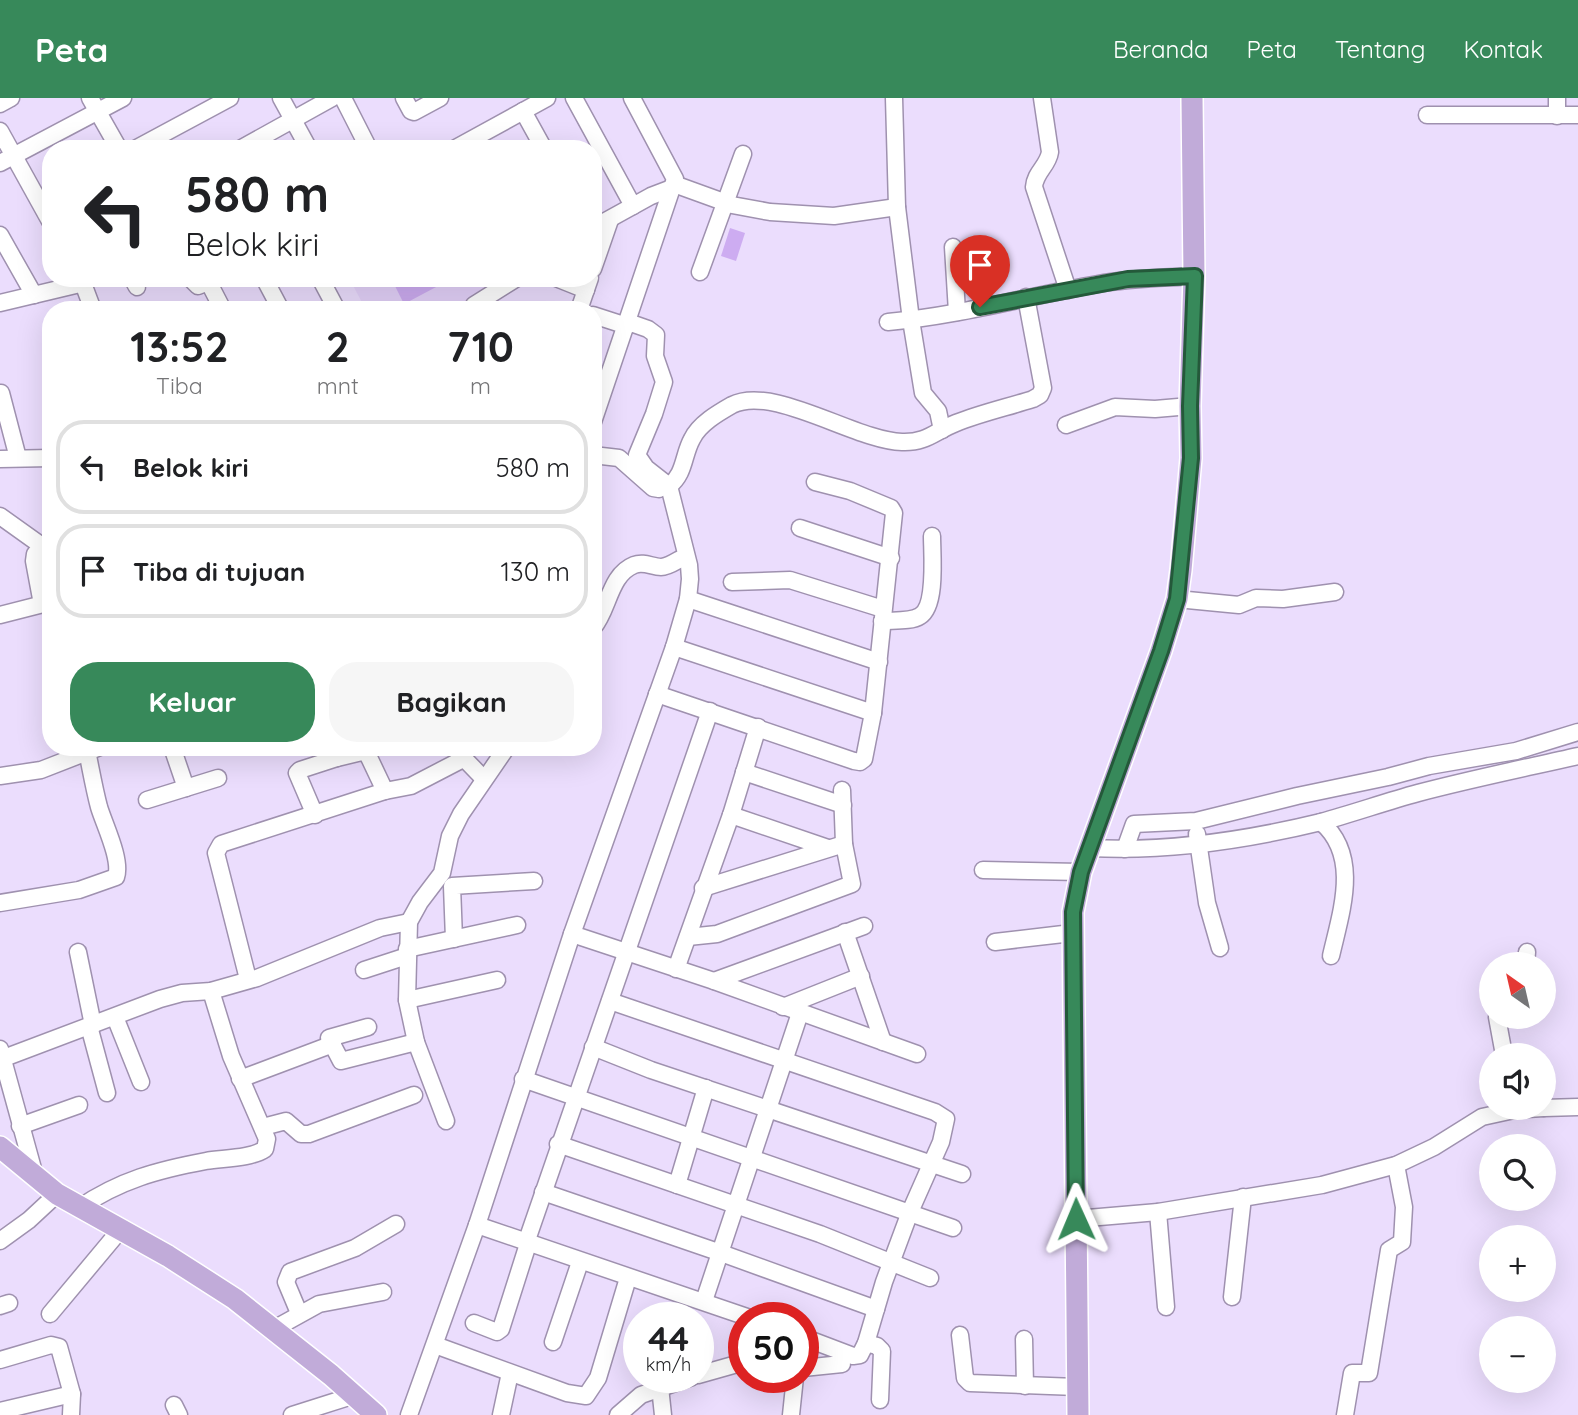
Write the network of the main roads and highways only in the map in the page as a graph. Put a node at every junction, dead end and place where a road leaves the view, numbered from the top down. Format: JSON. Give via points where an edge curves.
{"nodes":[{"id":1,"x":1192,"y":98,"type":"edge"},
{"id":2,"x":0,"y":1147,"type":"edge"},
{"id":3,"x":376,"y":1415,"type":"edge"},
{"id":4,"x":1078,"y":1415,"type":"edge"}],
"edges":[{"from":1,"to":4,"type":"main road","via":[[1191,458],[1177,599],[1081,872],[1072,933]]},
{"from":2,"to":3,"type":"main road","via":[[57,1194],[202,1276]]}]}
